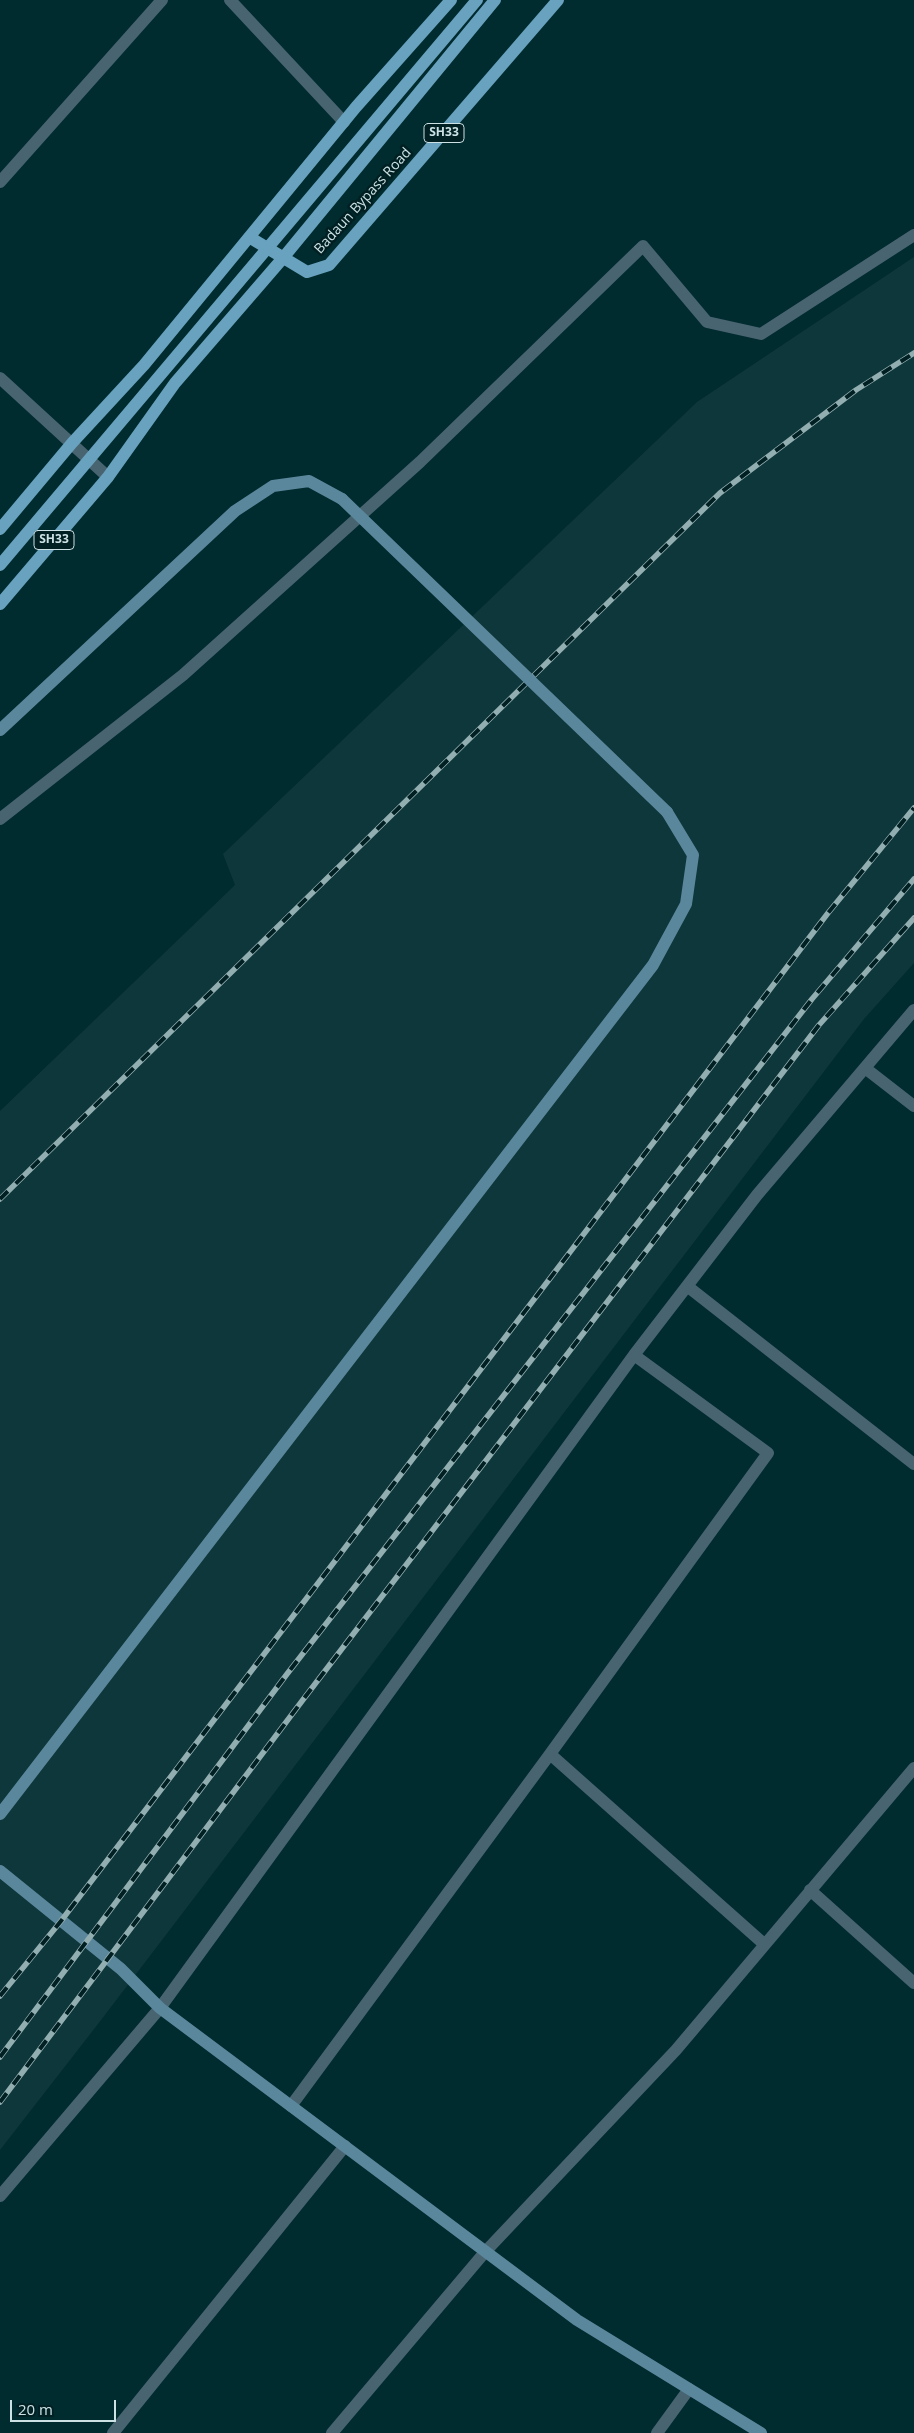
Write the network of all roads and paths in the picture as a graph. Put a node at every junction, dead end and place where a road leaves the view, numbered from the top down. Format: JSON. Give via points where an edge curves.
{"nodes":[{"id":1,"x":162,"y":0,"type":"edge"},
{"id":2,"x":230,"y":0,"type":"edge"},
{"id":3,"x":451,"y":0,"type":"edge"},
{"id":4,"x":477,"y":0,"type":"edge"},
{"id":5,"x":495,"y":0,"type":"edge"},
{"id":6,"x":558,"y":0,"type":"edge"},
{"id":7,"x":344,"y":122,"type":"junction"},
{"id":8,"x":0,"y":182,"type":"edge"},
{"id":9,"x":914,"y":235,"type":"edge"},
{"id":10,"x":248,"y":237,"type":"junction"},
{"id":11,"x":282,"y":258,"type":"junction"},
{"id":12,"x":0,"y":378,"type":"edge"},
{"id":13,"x":72,"y":443,"type":"junction"},
{"id":14,"x":108,"y":477,"type":"junction"},
{"id":15,"x":0,"y":529,"type":"edge"},
{"id":16,"x":0,"y":565,"type":"edge"},
{"id":17,"x":0,"y":604,"type":"edge"},
{"id":18,"x":0,"y":730,"type":"edge"},
{"id":19,"x":0,"y":818,"type":"edge"},
{"id":20,"x":914,"y":1010,"type":"edge"},
{"id":21,"x":865,"y":1068,"type":"junction"},
{"id":22,"x":914,"y":1106,"type":"edge"},
{"id":23,"x":687,"y":1286,"type":"junction"},
{"id":24,"x":634,"y":1355,"type":"junction"},
{"id":25,"x":914,"y":1464,"type":"edge"},
{"id":26,"x":550,"y":1754,"type":"junction"},
{"id":27,"x":914,"y":1770,"type":"edge"},
{"id":28,"x":0,"y":1814,"type":"edge"},
{"id":29,"x":0,"y":1871,"type":"edge"},
{"id":30,"x":810,"y":1890,"type":"junction"},
{"id":31,"x":764,"y":1944,"type":"junction"},
{"id":32,"x":914,"y":1983,"type":"edge"},
{"id":33,"x":160,"y":2008,"type":"junction"},
{"id":34,"x":291,"y":2106,"type":"junction"},
{"id":35,"x":345,"y":2146,"type":"junction"},
{"id":36,"x":0,"y":2196,"type":"edge"},
{"id":37,"x":485,"y":2252,"type":"junction"},
{"id":38,"x":689,"y":2389,"type":"junction"},
{"id":39,"x":112,"y":2433,"type":"edge"},
{"id":40,"x":332,"y":2433,"type":"edge"},
{"id":41,"x":657,"y":2433,"type":"edge"},
{"id":42,"x":761,"y":2433,"type":"edge"}],
"edges":[{"from":1,"to":8,"type":"street"},
{"from":2,"to":7,"type":"street"},
{"from":3,"to":7,"type":"main road"},
{"from":4,"to":16,"type":"main road","bridge":true},
{"from":5,"to":11,"type":"main road"},
{"from":6,"to":11,"type":"main road","name":"Badaun Bypass Road","number":"SH33","via":[[329,265],[307,272]]},
{"from":7,"to":10,"type":"main road"},
{"from":9,"to":19,"type":"street","via":[[761,334],[707,322],[643,246],[420,462],[183,675]]},
{"from":10,"to":11,"type":"main road","name":"Badaun Bypass Road","number":"SH33"},
{"from":10,"to":13,"type":"main road","via":[[144,365]]},
{"from":11,"to":14,"type":"main road","via":[[175,383]]},
{"from":12,"to":13,"type":"street"},
{"from":13,"to":14,"type":"street"},
{"from":13,"to":15,"type":"main road"},
{"from":14,"to":17,"type":"main road","number":"SH33"},
{"from":18,"to":28,"type":"street","bridge":true,"via":[[235,511],[273,486],[309,481],[342,499],[667,812],[693,855],[686,904],[653,965]]},
{"from":20,"to":21,"type":"street"},
{"from":21,"to":22,"type":"street"},
{"from":21,"to":23,"type":"street","via":[[757,1195]]},
{"from":23,"to":24,"type":"street"},
{"from":23,"to":25,"type":"street"},
{"from":24,"to":26,"type":"street","via":[[768,1453]]},
{"from":24,"to":33,"type":"street"},
{"from":26,"to":31,"type":"street"},
{"from":26,"to":34,"type":"street"},
{"from":27,"to":30,"type":"street"},
{"from":29,"to":33,"type":"street","via":[[121,1970]]},
{"from":30,"to":31,"type":"street"},
{"from":30,"to":32,"type":"street"},
{"from":31,"to":37,"type":"street","via":[[676,2050]]},
{"from":33,"to":34,"type":"street"},
{"from":33,"to":36,"type":"street"},
{"from":34,"to":35,"type":"street"},
{"from":35,"to":37,"type":"street"},
{"from":35,"to":39,"type":"street"},
{"from":37,"to":38,"type":"street","via":[[577,2320]]},
{"from":37,"to":40,"type":"street"},
{"from":38,"to":41,"type":"street"},
{"from":38,"to":42,"type":"street"}]}
